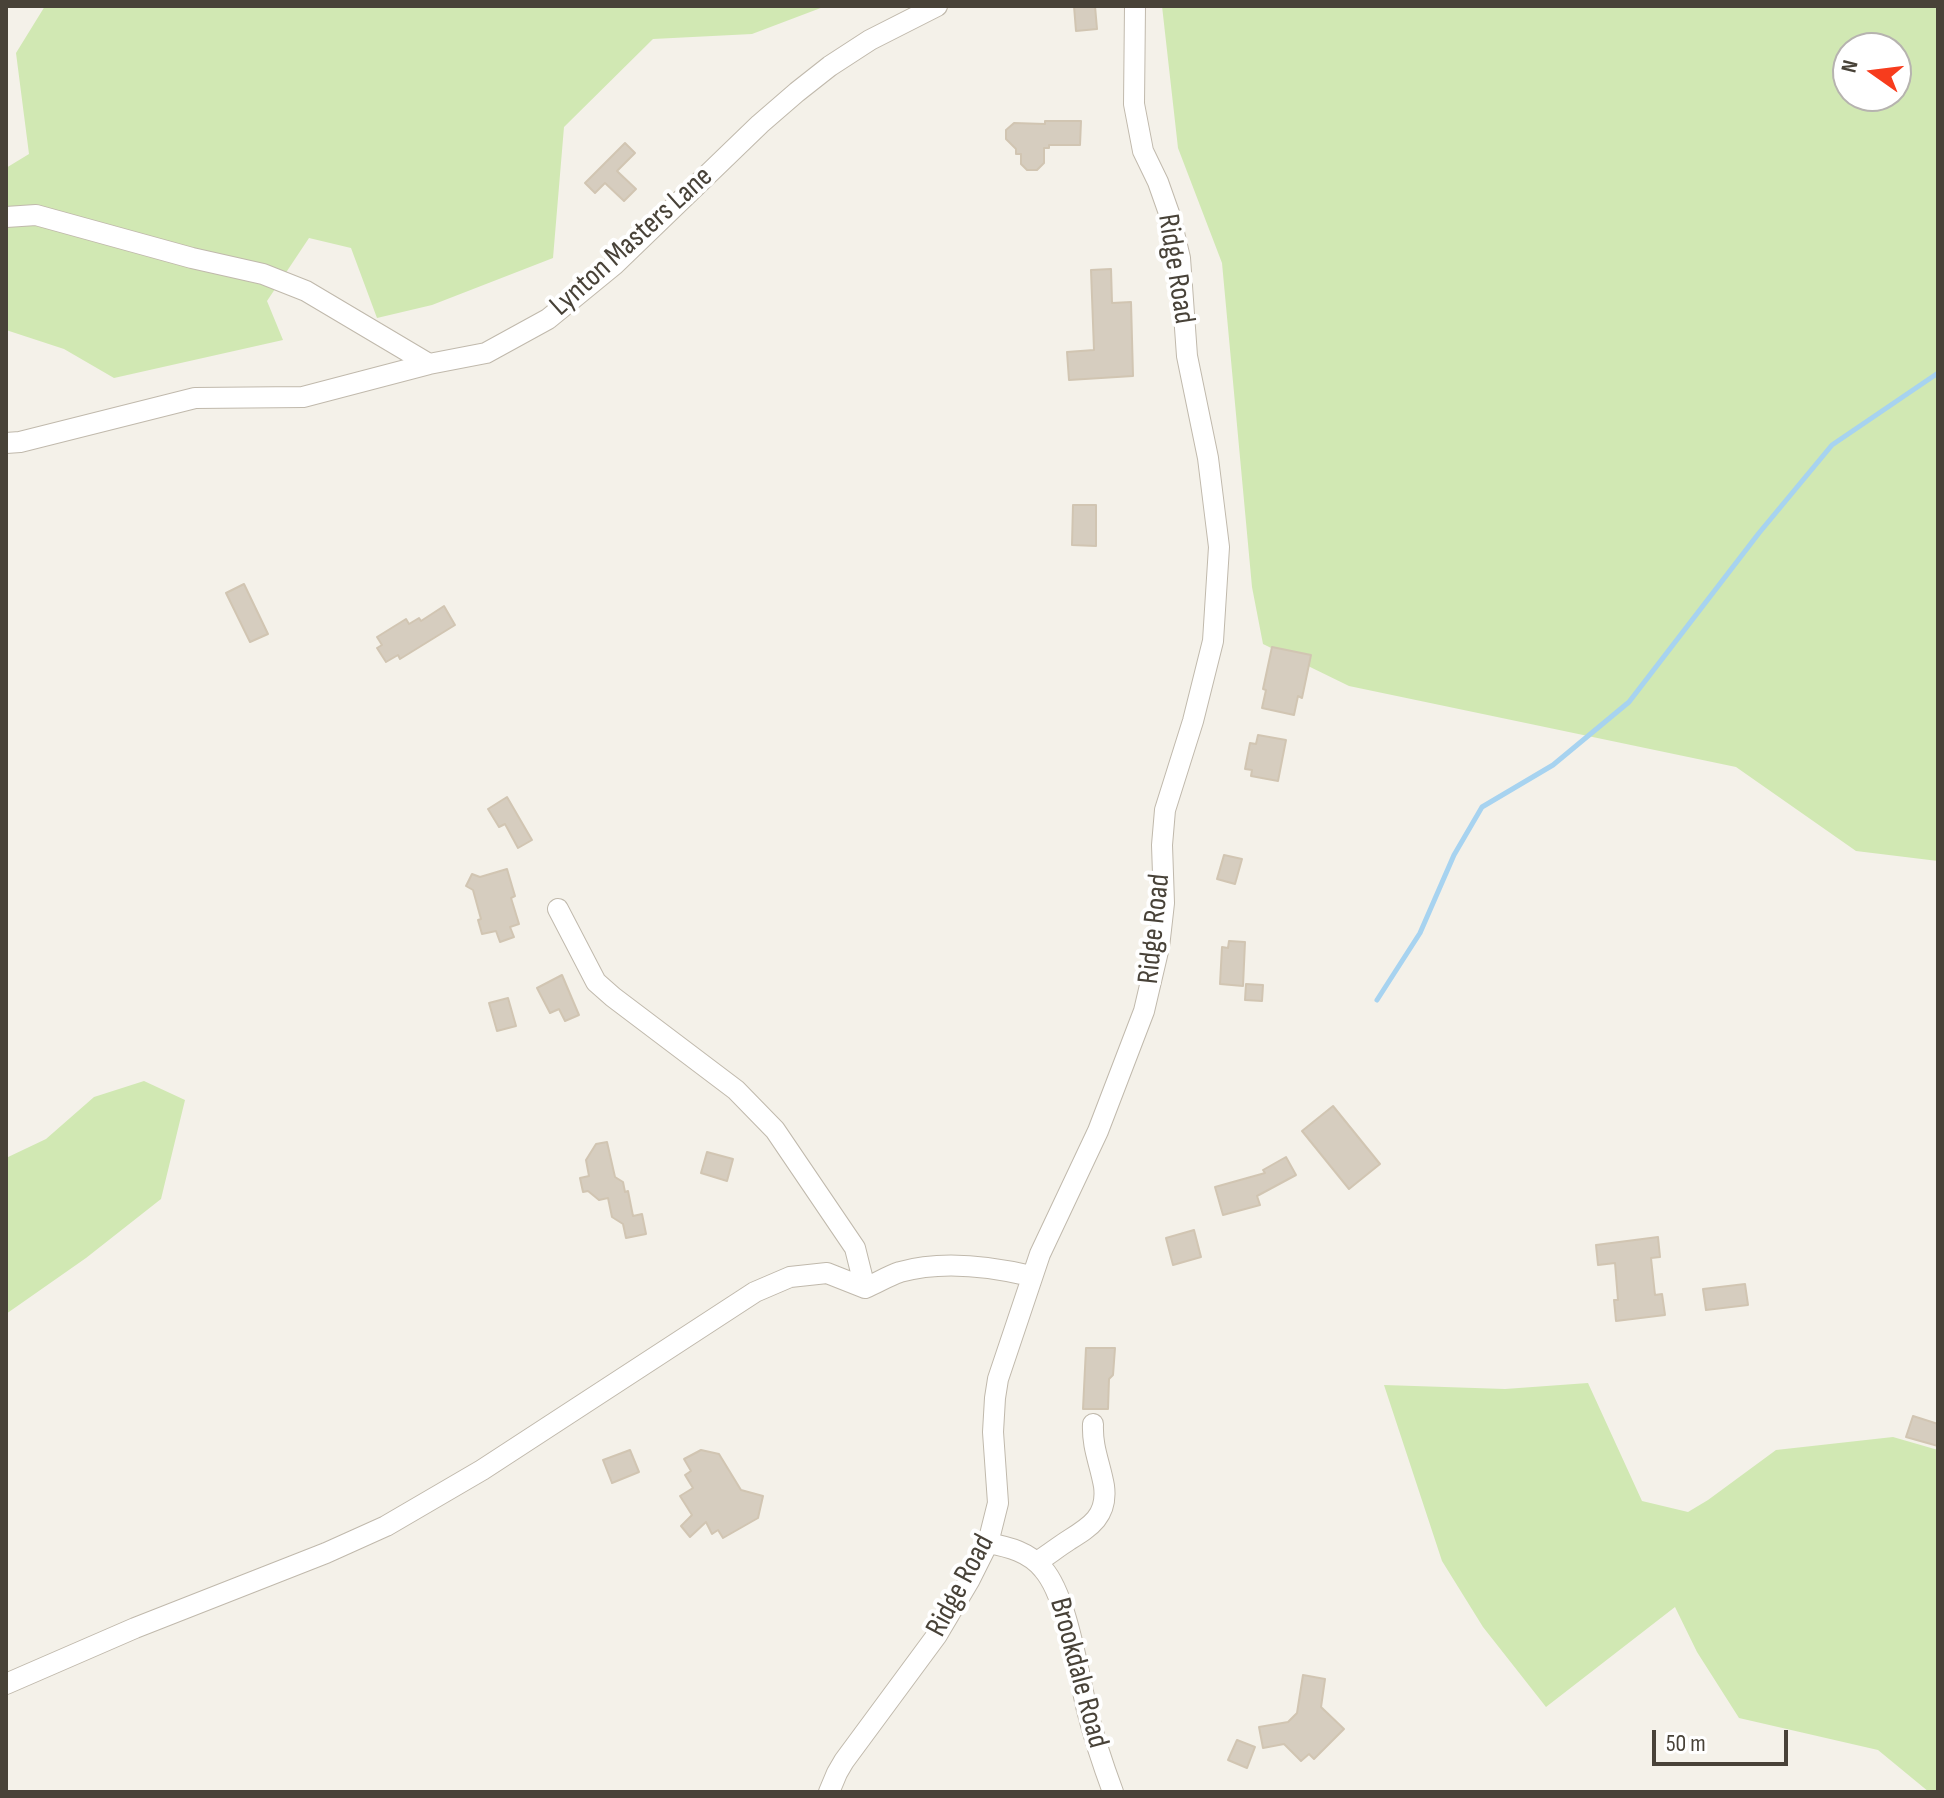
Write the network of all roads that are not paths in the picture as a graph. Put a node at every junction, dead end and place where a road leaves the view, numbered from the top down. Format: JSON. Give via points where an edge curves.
{"nodes":[{"id":1,"x":937,"y":6,"type":"edge"},
{"id":2,"x":1135,"y":6,"type":"edge"},
{"id":3,"x":6,"y":217,"type":"edge"},
{"id":4,"x":429,"y":364,"type":"junction"},
{"id":5,"x":6,"y":443,"type":"edge"},
{"id":6,"x":558,"y":909,"type":"dead end"},
{"id":7,"x":1031,"y":1276,"type":"junction"},
{"id":8,"x":865,"y":1288,"type":"junction"},
{"id":9,"x":1093,"y":1424,"type":"dead end"},
{"id":10,"x":988,"y":1543,"type":"junction"},
{"id":11,"x":1037,"y":1562,"type":"junction"},
{"id":12,"x":6,"y":1684,"type":"edge"},
{"id":13,"x":829,"y":1792,"type":"edge"},
{"id":14,"x":1113,"y":1792,"type":"edge"}],
"edges":[{"from":1,"to":4,"type":"street","name":"Lynton Masters Lane","via":[[870,40],[797,92],[614,265],[548,319],[486,353]]},
{"from":2,"to":7,"type":"street","name":"Ridge Road","via":[[1134,104],[1143,151],[1170,216],[1180,258],[1187,356],[1219,547],[1213,641],[1165,810],[1164,903],[1144,1011],[1098,1131]]},
{"from":3,"to":4,"type":"street","via":[[36,215],[263,274],[306,291]]},
{"from":4,"to":5,"type":"street","name":"Lynton Masters Lane","via":[[303,397],[195,398]]},
{"from":6,"to":8,"type":"street","via":[[596,982],[736,1090],[775,1130],[855,1248]]},
{"from":7,"to":8,"type":"street","via":[[948,1265],[899,1272]]},
{"from":7,"to":10,"type":"street","name":"Ridge Road","via":[[995,1398],[998,1503]]},
{"from":8,"to":12,"type":"street","via":[[827,1273],[790,1277],[755,1292],[482,1470],[386,1526]]},
{"from":9,"to":11,"type":"street","via":[[1103,1505],[1084,1532]]},
{"from":10,"to":11,"type":"street","name":"Brookdale Road"},
{"from":10,"to":13,"type":"street","name":"Ridge Road","via":[[944,1624],[844,1761]]},
{"from":11,"to":14,"type":"street","name":"Brookdale Road","via":[[1059,1599]]}]}
